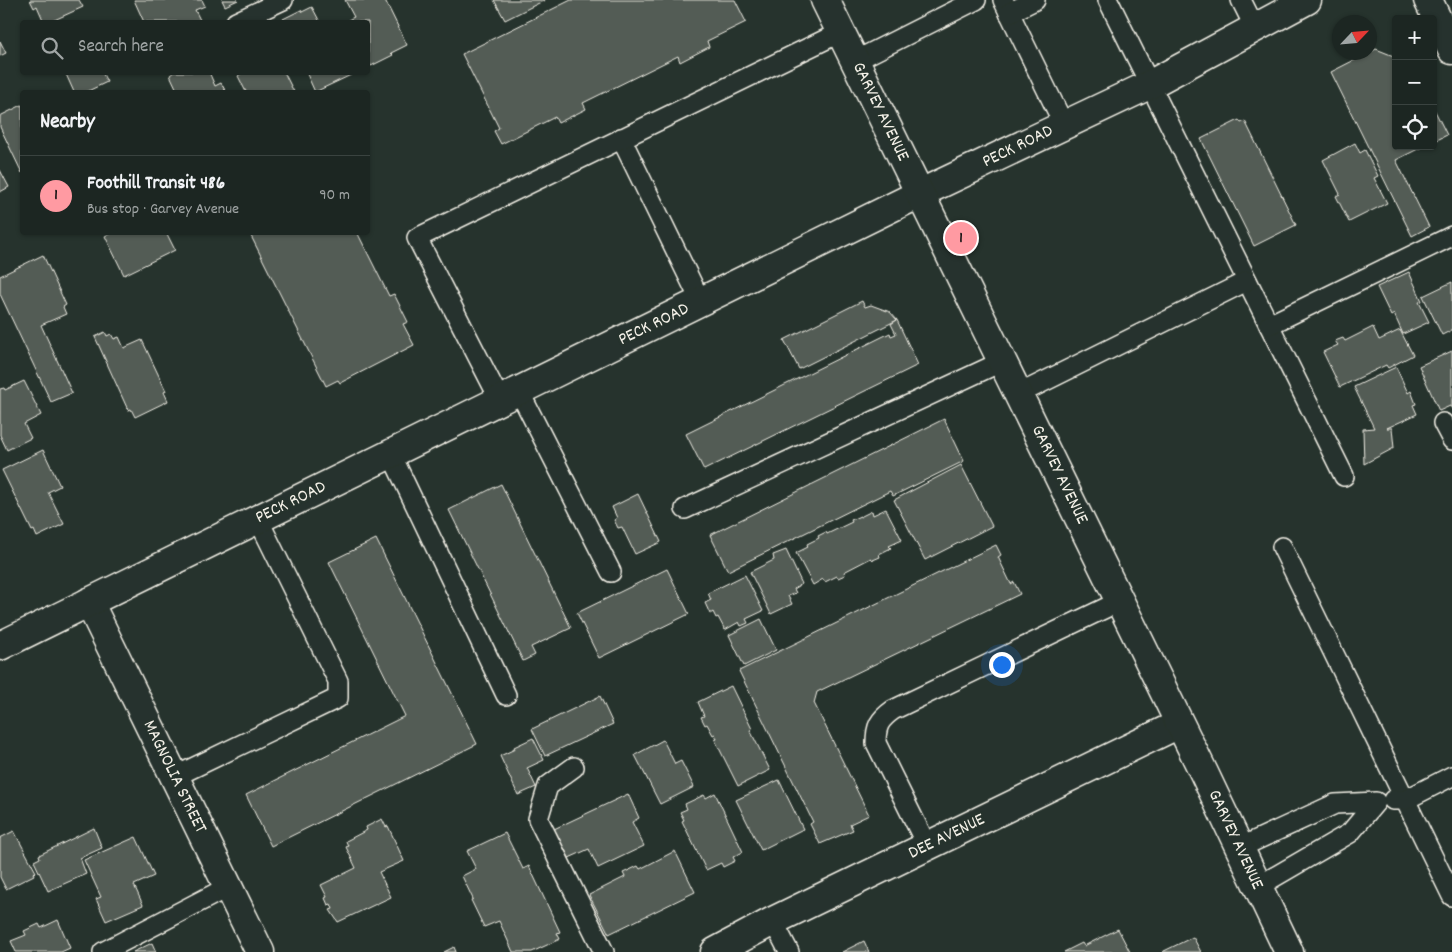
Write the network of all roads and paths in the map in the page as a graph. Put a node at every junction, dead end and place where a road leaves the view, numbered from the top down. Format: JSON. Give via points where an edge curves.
{"nodes":[{"id":1,"x":283,"y":0,"type":"edge"},
{"id":2,"x":825,"y":0,"type":"edge"},
{"id":3,"x":976,"y":0,"type":"edge"},
{"id":4,"x":1035,"y":0,"type":"edge"},
{"id":5,"x":1108,"y":0,"type":"edge"},
{"id":6,"x":1241,"y":0,"type":"edge"},
{"id":7,"x":1307,"y":0,"type":"edge"},
{"id":8,"x":1428,"y":0,"type":"edge"},
{"id":9,"x":1006,"y":7,"type":"edge"},
{"id":10,"x":240,"y":20,"type":"edge"},
{"id":11,"x":1255,"y":28,"type":"junction"},
{"id":12,"x":841,"y":32,"type":"junction"},
{"id":13,"x":1452,"y":50,"type":"edge"},
{"id":14,"x":855,"y":61,"type":"junction"},
{"id":15,"x":1149,"y":85,"type":"junction"},
{"id":16,"x":1064,"y":125,"type":"junction"},
{"id":17,"x":622,"y":138,"type":"junction"},
{"id":18,"x":921,"y":193,"type":"junction"},
{"id":19,"x":1452,"y":236,"type":"edge"},
{"id":20,"x":1247,"y":281,"type":"junction"},
{"id":21,"x":701,"y":302,"type":"junction"},
{"id":22,"x":1269,"y":325,"type":"junction"},
{"id":23,"x":1003,"y":361,"type":"junction"},
{"id":24,"x":1019,"y":394,"type":"junction"},
{"id":25,"x":509,"y":396,"type":"junction"},
{"id":26,"x":1444,"y":423,"type":"dead end"},
{"id":27,"x":1452,"y":440,"type":"edge"},
{"id":28,"x":391,"y":454,"type":"junction"},
{"id":29,"x":1344,"y":476,"type":"dead end"},
{"id":30,"x":685,"y":510,"type":"dead end"},
{"id":31,"x":258,"y":519,"type":"junction"},
{"id":32,"x":1282,"y":547,"type":"dead end"},
{"id":33,"x":611,"y":572,"type":"dead end"},
{"id":34,"x":1120,"y":601,"type":"junction"},
{"id":35,"x":89,"y":602,"type":"junction"},
{"id":36,"x":0,"y":646,"type":"edge"},
{"id":37,"x":506,"y":696,"type":"dead end"},
{"id":38,"x":1179,"y":724,"type":"junction"},
{"id":39,"x":574,"y":767,"type":"dead end"},
{"id":40,"x":1452,"y":776,"type":"edge"},
{"id":41,"x":174,"y":777,"type":"junction"},
{"id":42,"x":1404,"y":800,"type":"junction"},
{"id":43,"x":1376,"y":802,"type":"junction"},
{"id":44,"x":927,"y":846,"type":"junction"},
{"id":45,"x":1239,"y":848,"type":"junction"},
{"id":46,"x":228,"y":887,"type":"junction"},
{"id":47,"x":1258,"y":887,"type":"junction"},
{"id":48,"x":1452,"y":896,"type":"edge"},
{"id":49,"x":774,"y":921,"type":"junction"},
{"id":50,"x":103,"y":952,"type":"edge"},
{"id":51,"x":260,"y":952,"type":"edge"},
{"id":52,"x":604,"y":952,"type":"edge"},
{"id":53,"x":715,"y":952,"type":"edge"},
{"id":54,"x":789,"y":952,"type":"edge"},
{"id":55,"x":1289,"y":952,"type":"edge"}],
"edges":[{"from":1,"to":10,"type":"lane"},
{"from":2,"to":12,"type":"main road","name":"GARVEY AVENUE"},
{"from":3,"to":14,"type":"lane"},
{"from":4,"to":9,"type":"lane"},
{"from":5,"to":15,"type":"lane"},
{"from":6,"to":11,"type":"lane"},
{"from":7,"to":11,"type":"main road","name":"PECK ROAD"},
{"from":8,"to":13,"type":"main road"},
{"from":9,"to":16,"type":"lane"},
{"from":11,"to":15,"type":"main road","name":"PECK ROAD"},
{"from":12,"to":14,"type":"main road","name":"GARVEY AVENUE"},
{"from":12,"to":17,"type":"lane"},
{"from":14,"to":18,"type":"main road","name":"GARVEY AVENUE"},
{"from":15,"to":16,"type":"main road","name":"PECK ROAD"},
{"from":15,"to":20,"type":"lane"},
{"from":16,"to":18,"type":"main road","name":"PECK ROAD"},
{"from":17,"to":21,"type":"lane"},
{"from":17,"to":25,"type":"lane","via":[[417,238]]},
{"from":18,"to":21,"type":"main road","name":"PECK ROAD"},
{"from":18,"to":23,"type":"main road","name":"GARVEY AVENUE"},
{"from":19,"to":22,"type":"lane"},
{"from":20,"to":22,"type":"lane"},
{"from":20,"to":24,"type":"lane"},
{"from":21,"to":25,"type":"main road","name":"PECK ROAD"},
{"from":22,"to":29,"type":"lane"},
{"from":23,"to":24,"type":"main road","name":"GARVEY AVENUE"},
{"from":23,"to":30,"type":"lane"},
{"from":24,"to":34,"type":"main road","name":"GARVEY AVENUE"},
{"from":25,"to":28,"type":"main road","name":"PECK ROAD"},
{"from":25,"to":33,"type":"lane"},
{"from":26,"to":27,"type":"lane"},
{"from":28,"to":31,"type":"main road","name":"PECK ROAD"},
{"from":28,"to":37,"type":"lane"},
{"from":31,"to":35,"type":"main road","name":"PECK ROAD"},
{"from":31,"to":41,"type":"lane","via":[[338,682],[338,698]]},
{"from":32,"to":42,"type":"lane"},
{"from":34,"to":38,"type":"main road","name":"GARVEY AVENUE"},
{"from":34,"to":44,"type":"lane","via":[[882,718],[876,732],[876,743]]},
{"from":35,"to":36,"type":"main road","name":"PECK ROAD"},
{"from":35,"to":41,"type":"main road","name":"MAGNOLIA STREET"},
{"from":38,"to":44,"type":"main road","name":"DEE AVENUE"},
{"from":38,"to":45,"type":"main road","name":"GARVEY AVENUE"},
{"from":39,"to":52,"type":"lane","via":[[548,786],[538,819]]},
{"from":40,"to":42,"type":"lane"},
{"from":41,"to":46,"type":"main road","name":"MAGNOLIA STREET"},
{"from":42,"to":43,"type":"lane"},
{"from":42,"to":48,"type":"lane"},
{"from":43,"to":45,"type":"lane","via":[[1335,804]]},
{"from":43,"to":47,"type":"lane","via":[[1350,833]]},
{"from":44,"to":49,"type":"main road","name":"DEE AVENUE"},
{"from":45,"to":47,"type":"main road","name":"GARVEY AVENUE"},
{"from":46,"to":50,"type":"lane"},
{"from":46,"to":51,"type":"main road","name":"MAGNOLIA STREET"},
{"from":47,"to":55,"type":"main road","name":"GARVEY AVENUE"},
{"from":49,"to":53,"type":"main road","name":"DEE AVENUE"},
{"from":49,"to":54,"type":"lane"}]}
